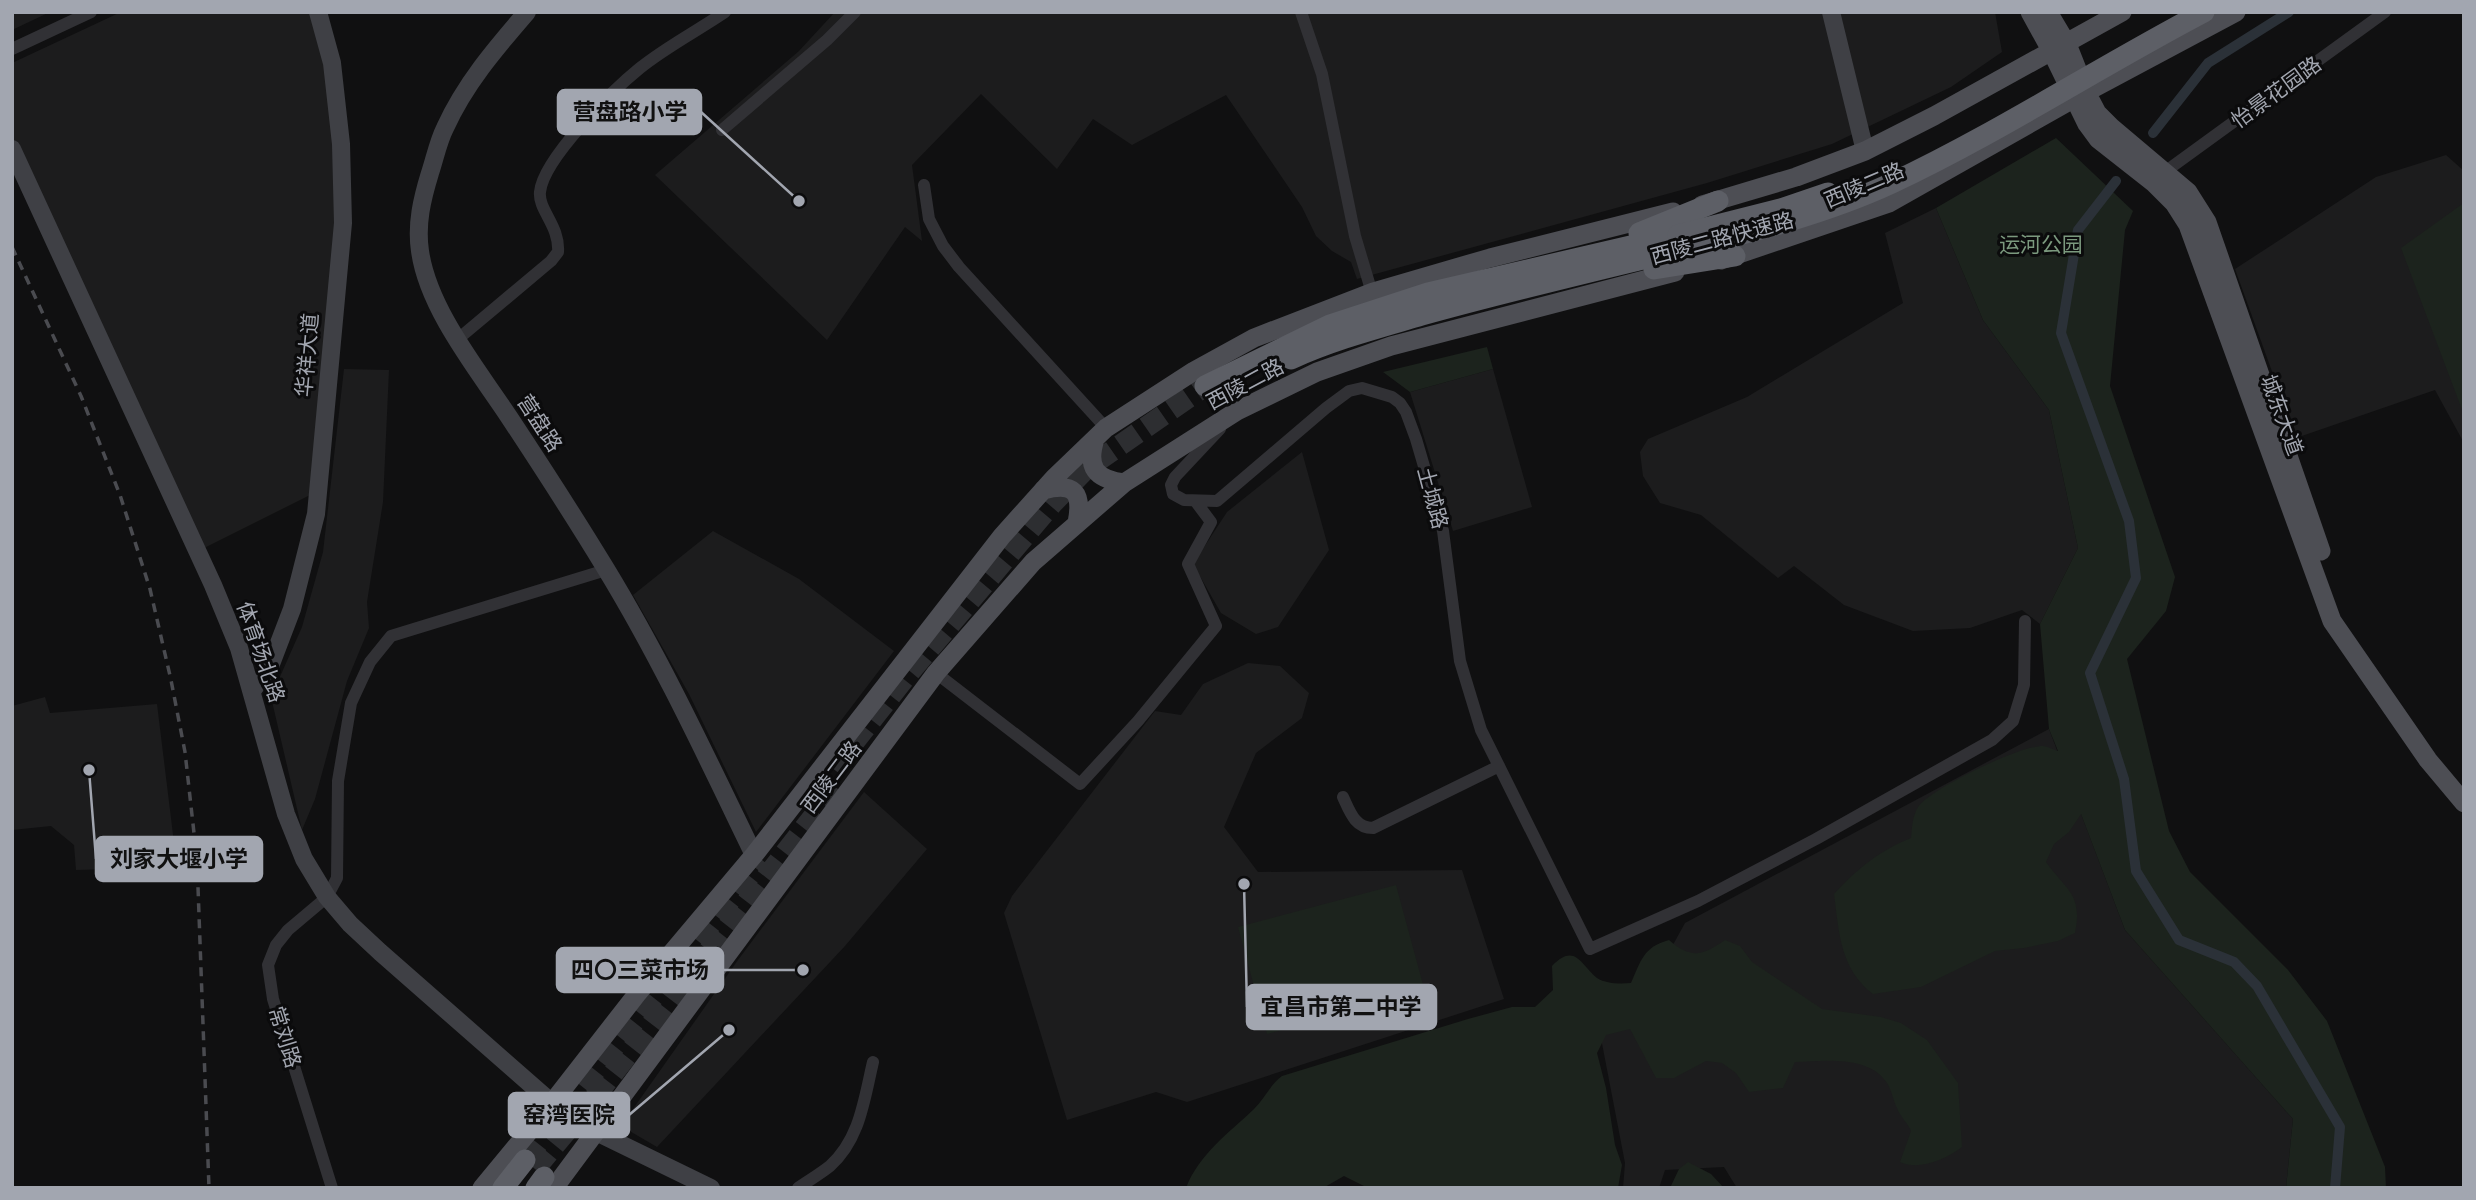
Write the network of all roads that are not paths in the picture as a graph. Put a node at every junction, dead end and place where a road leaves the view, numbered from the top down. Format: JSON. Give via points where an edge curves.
{"nodes":[{"id":1,"x":91,"y":12,"type":"edge"},
{"id":2,"x":317,"y":12,"type":"edge"},
{"id":3,"x":527,"y":12,"type":"edge"},
{"id":4,"x":725,"y":12,"type":"edge"},
{"id":5,"x":855,"y":12,"type":"edge"},
{"id":6,"x":1301,"y":12,"type":"edge"},
{"id":7,"x":1831,"y":12,"type":"edge"},
{"id":8,"x":2030,"y":12,"type":"edge"},
{"id":9,"x":2048,"y":12,"type":"edge"},
{"id":10,"x":2122,"y":12,"type":"edge"},
{"id":11,"x":2177,"y":12,"type":"edge"},
{"id":12,"x":2204,"y":12,"type":"edge"},
{"id":13,"x":2236,"y":12,"type":"edge"},
{"id":14,"x":2385,"y":12,"type":"edge"},
{"id":15,"x":2060,"y":48,"type":"junction"},
{"id":16,"x":12,"y":49,"type":"edge"},
{"id":17,"x":2079,"y":96,"type":"junction"},
{"id":18,"x":722,"y":131,"type":"dead end"},
{"id":19,"x":12,"y":149,"type":"edge"},
{"id":20,"x":1865,"y":151,"type":"junction"},
{"id":21,"x":2166,"y":171,"type":"junction"},
{"id":22,"x":12,"y":175,"type":"edge"},
{"id":23,"x":924,"y":185,"type":"dead end"},
{"id":24,"x":1718,"y":201,"type":"junction"},
{"id":25,"x":1679,"y":242,"type":"junction"},
{"id":26,"x":1735,"y":256,"type":"junction"},
{"id":27,"x":1553,"y":263,"type":"junction"},
{"id":28,"x":1372,"y":293,"type":"junction"},
{"id":29,"x":1463,"y":304,"type":"junction"},
{"id":30,"x":457,"y":339,"type":"junction"},
{"id":31,"x":1237,"y":411,"type":"junction"},
{"id":32,"x":1101,"y":433,"type":"junction"},
{"id":33,"x":1125,"y":482,"type":"junction"},
{"id":34,"x":1043,"y":490,"type":"junction"},
{"id":35,"x":1196,"y":502,"type":"junction"},
{"id":36,"x":1077,"y":523,"type":"junction"},
{"id":37,"x":606,"y":570,"type":"junction"},
{"id":38,"x":2025,"y":621,"type":"dead end"},
{"id":39,"x":936,"y":673,"type":"junction"},
{"id":40,"x":252,"y":691,"type":"junction"},
{"id":41,"x":1499,"y":766,"type":"junction"},
{"id":42,"x":2464,"y":786,"type":"edge"},
{"id":43,"x":1343,"y":797,"type":"dead end"},
{"id":44,"x":2464,"y":803,"type":"edge"},
{"id":45,"x":754,"y":855,"type":"junction"},
{"id":46,"x":324,"y":900,"type":"junction"},
{"id":47,"x":873,"y":1062,"type":"dead end"},
{"id":48,"x":549,"y":1107,"type":"junction"},
{"id":49,"x":592,"y":1136,"type":"junction"},
{"id":50,"x":538,"y":1177,"type":"edge"},
{"id":51,"x":332,"y":1188,"type":"edge"},
{"id":52,"x":482,"y":1188,"type":"edge"},
{"id":53,"x":502,"y":1188,"type":"edge"},
{"id":54,"x":521,"y":1188,"type":"edge"},
{"id":55,"x":684,"y":1188,"type":"edge"},
{"id":56,"x":711,"y":1188,"type":"edge"},
{"id":57,"x":798,"y":1188,"type":"edge"}],
"edges":[{"from":1,"to":16,"type":"street"},
{"from":2,"to":40,"type":"main road","name":"华祥大道","via":[[331,63],[340,131],[342,223],[316,514],[292,609],[271,664]]},
{"from":3,"to":30,"type":"main road","name":"营盘路","via":[[481,65],[460,99],[444,130],[422,200],[419,228],[425,274]]},
{"from":4,"to":30,"type":"street","via":[[639,68],[568,142],[546,172],[540,190],[540,201],[556,231],[558,251]]},
{"from":5,"to":18,"type":"street"},
{"from":6,"to":28,"type":"street","via":[[1322,74],[1354,236]]},
{"from":7,"to":20,"type":"main road"},
{"from":8,"to":15,"type":"main road"},
{"from":9,"to":15,"type":"main road"},
{"from":10,"to":15,"type":"main road","name":"西陵二路"},
{"from":11,"to":25,"type":"highway","name":"西陵二路快速路","bridge":true,"via":[[2008,109],[1880,175]]},
{"from":12,"to":25,"type":"highway","name":"西陵二路快速路","bridge":true,"via":[[1999,129],[1890,184],[1787,223]]},
{"from":13,"to":17,"type":"main road","name":"西陵二路"},
{"from":14,"to":21,"type":"street","name":"怡景花园路"},
{"from":15,"to":17,"type":"main road","name":"城东大道"},
{"from":15,"to":20,"type":"main road","name":"西陵二路"},
{"from":17,"to":21,"type":"main road","name":"城东大道"},
{"from":17,"to":26,"type":"main road","name":"西陵二路","via":[[1889,203]]},
{"from":17,"to":44,"type":"main road","name":"城东大道","via":[[2087,124],[2098,139],[2154,183],[2188,225],[2332,621],[2428,760]]},
{"from":19,"to":40,"type":"main road","name":"体育场北路","via":[[198,550]]},
{"from":20,"to":24,"type":"main road","name":"西陵二路"},
{"from":21,"to":42,"type":"main road","name":"城东大道","via":[[2188,191],[2207,222],[2342,615]]},
{"from":22,"to":46,"type":"main road","name":"体育场北路","via":[[205,592],[244,695],[279,821],[296,865]]},
{"from":23,"to":32,"type":"street","via":[[929,219],[958,268]]},
{"from":24,"to":27,"type":"highway"},
{"from":24,"to":28,"type":"main road","name":"西陵二路"},
{"from":25,"to":27,"type":"highway","name":"西陵二路快速路"},
{"from":25,"to":29,"type":"highway","name":"西陵二路快速路"},
{"from":26,"to":29,"type":"highway"},
{"from":26,"to":31,"type":"main road","name":"西陵二路","via":[[1391,346],[1317,372]]},
{"from":27,"to":29,"type":"highway","name":"西陵二路快速路","via":[[1428,293],[1330,326],[1209,391],[1306,352]]},
{"from":28,"to":32,"type":"main road","name":"西陵二路","via":[[1254,338],[1194,371]]},
{"from":30,"to":37,"type":"main road","name":"营盘路"},
{"from":31,"to":33,"type":"main road","name":"西陵二路"},
{"from":31,"to":35,"type":"street","via":[[1181,468],[1171,485],[1173,494]]},
{"from":32,"to":33,"type":"main road","via":[[1091,453],[1095,470],[1105,479]]},
{"from":32,"to":34,"type":"main road","name":"西陵二路"},
{"from":33,"to":36,"type":"main road","name":"西陵二路"},
{"from":34,"to":36,"type":"main road","via":[[1064,486],[1072,490],[1079,503]]},
{"from":34,"to":45,"type":"main road","name":"西陵二路","via":[[950,600]]},
{"from":35,"to":39,"type":"street","via":[[1211,522],[1188,564],[1216,626],[1138,722],[1080,784]]},
{"from":35,"to":41,"type":"street","name":"土城路","via":[[1217,501],[1349,391],[1363,388],[1400,403],[1416,439],[1443,531],[1460,661],[1481,730]]},
{"from":36,"to":39,"type":"main road","name":"西陵二路","via":[[1033,562]]},
{"from":37,"to":45,"type":"main road","name":"营盘路","via":[[675,691]]},
{"from":37,"to":46,"type":"street","via":[[391,636],[370,662],[351,703],[338,782],[337,878]]},
{"from":38,"to":41,"type":"street","name":"土城路","via":[[2024,685],[2013,721],[1992,740],[1722,889],[1590,949]]},
{"from":39,"to":49,"type":"main road","name":"西陵二路"},
{"from":40,"to":46,"type":"main road","name":"体育场北路","via":[[286,814]]},
{"from":41,"to":43,"type":"street","via":[[1373,828],[1357,823]]},
{"from":45,"to":48,"type":"main road","name":"西陵二路"},
{"from":46,"to":48,"type":"main road","name":"体育场北路","via":[[346,928]]},
{"from":46,"to":51,"type":"street","name":"常刘路","via":[[282,937],[268,965],[273,999]]},
{"from":47,"to":57,"type":"street","via":[[850,1142],[830,1166]]},
{"from":48,"to":49,"type":"main road","name":"体育场北路"},
{"from":48,"to":52,"type":"main road","name":"西陵二路"},
{"from":49,"to":50,"type":"main road","name":"西陵二路"},
{"from":49,"to":55,"type":"main road"},
{"from":49,"to":56,"type":"main road"},
{"from":50,"to":53,"type":"highway"},
{"from":50,"to":54,"type":"highway"}]}
